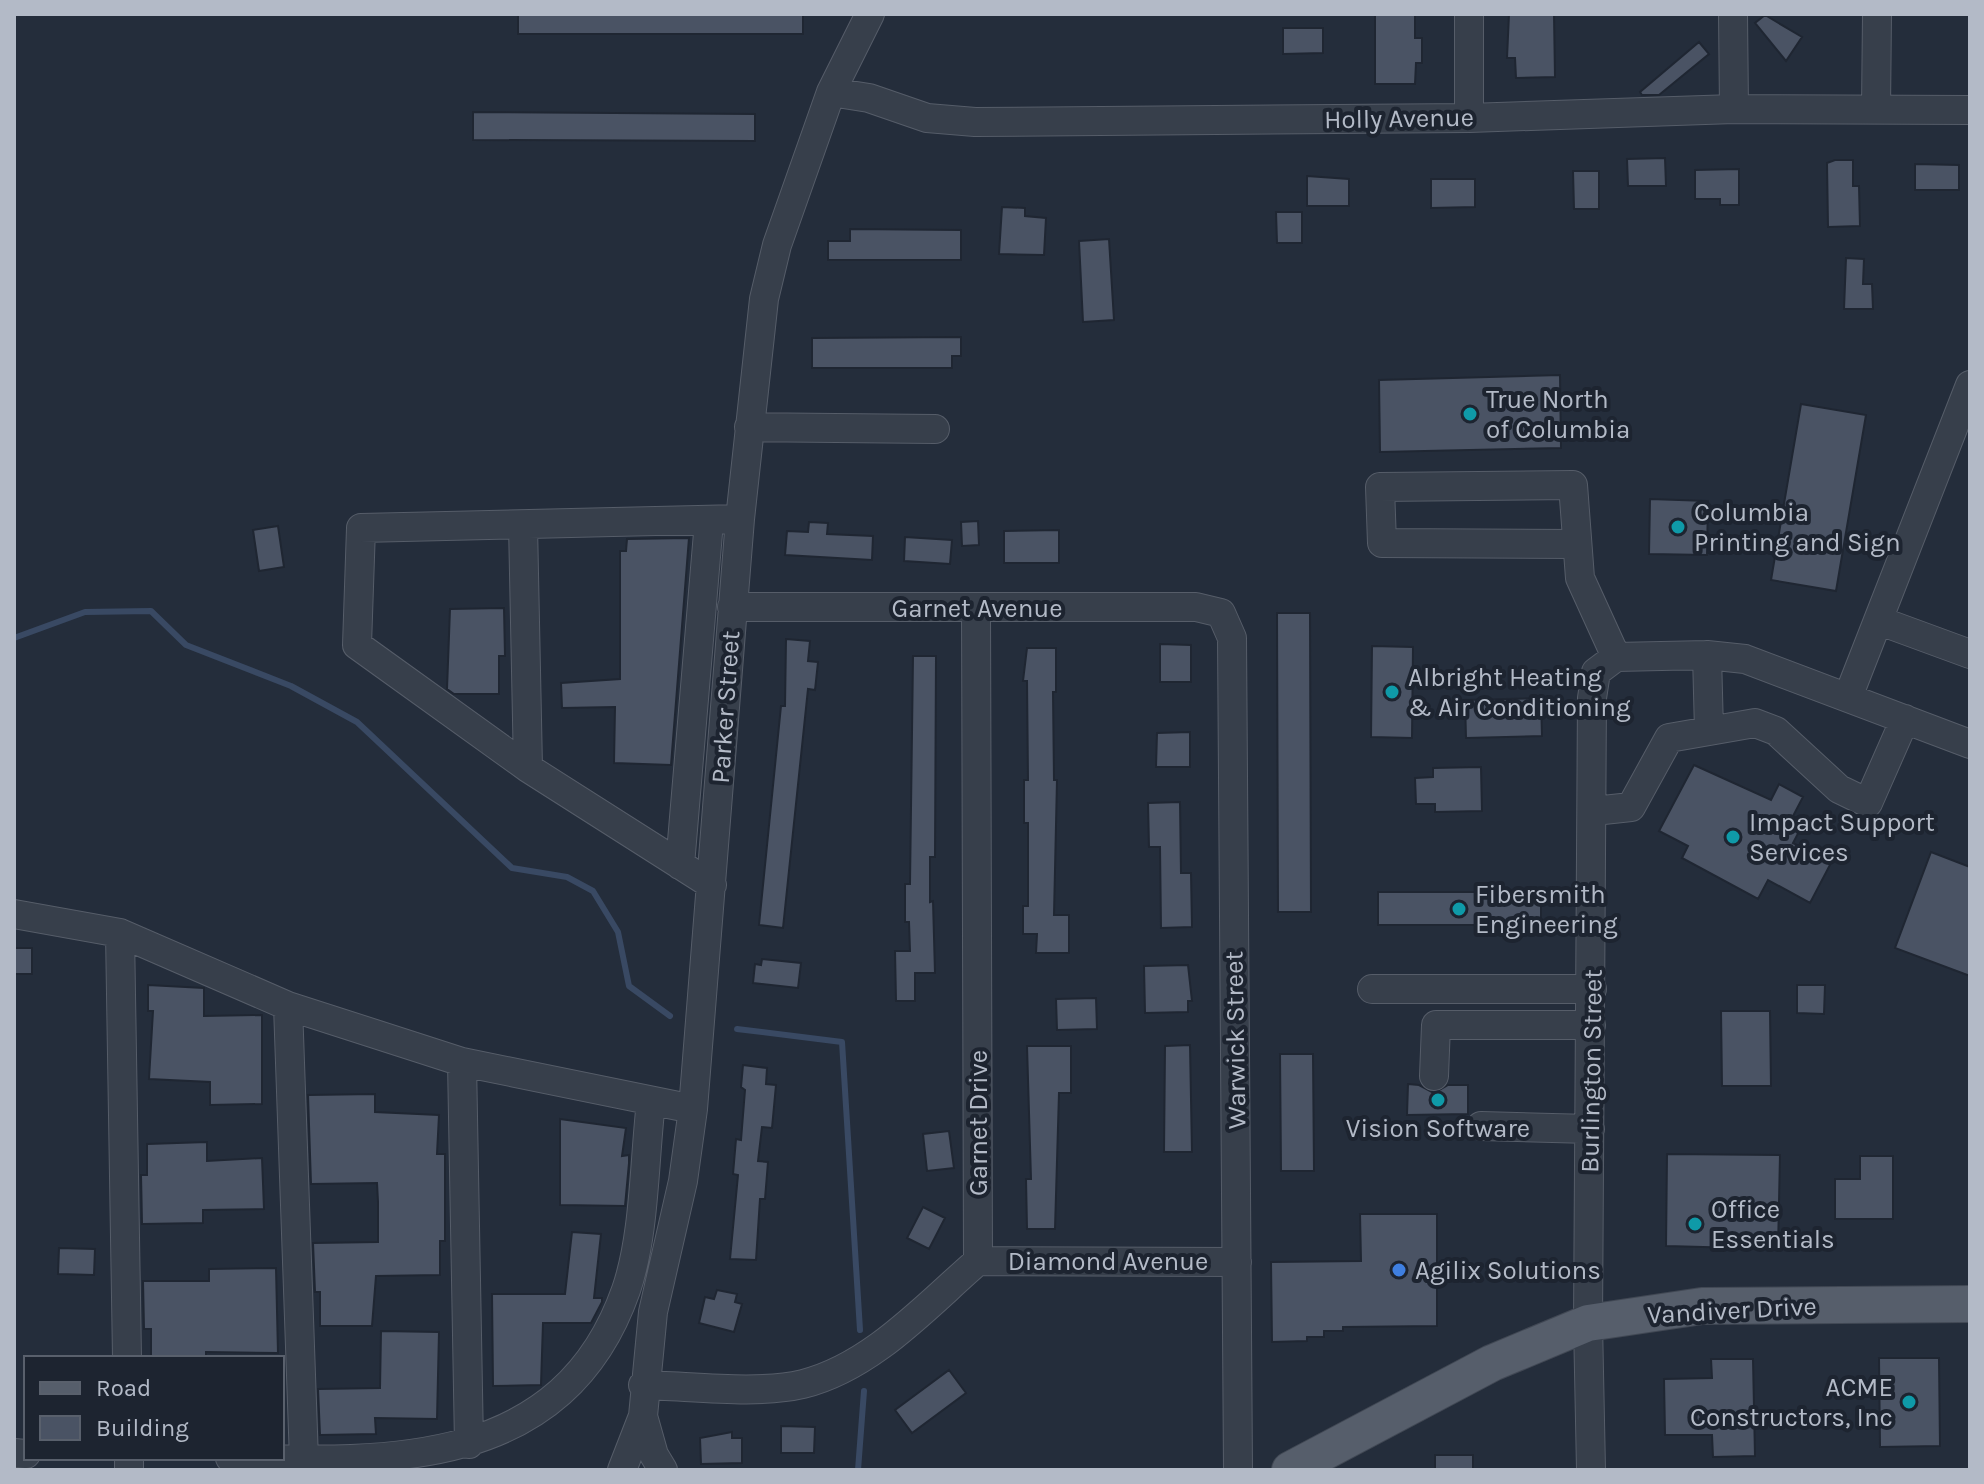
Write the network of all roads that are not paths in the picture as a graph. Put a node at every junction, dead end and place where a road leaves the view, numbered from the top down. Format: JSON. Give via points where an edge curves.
{"nodes":[{"id":1,"x":870,"y":14,"type":"edge"},
{"id":2,"x":1469,"y":14,"type":"edge"},
{"id":3,"x":1733,"y":14,"type":"edge"},
{"id":4,"x":1877,"y":14,"type":"edge"},
{"id":5,"x":831,"y":92,"type":"junction"},
{"id":6,"x":1734,"y":109,"type":"junction"},
{"id":7,"x":1876,"y":109,"type":"junction"},
{"id":8,"x":1970,"y":110,"type":"edge"},
{"id":9,"x":1469,"y":118,"type":"junction"},
{"id":10,"x":1970,"y":385,"type":"edge"},
{"id":11,"x":749,"y":427,"type":"junction"},
{"id":12,"x":935,"y":429,"type":"dead end"},
{"id":13,"x":740,"y":519,"type":"junction"},
{"id":14,"x":709,"y":521,"type":"junction"},
{"id":15,"x":523,"y":525,"type":"junction"},
{"id":16,"x":1576,"y":544,"type":"junction"},
{"id":17,"x":732,"y":607,"type":"junction"},
{"id":18,"x":976,"y":609,"type":"junction"},
{"id":19,"x":1221,"y":613,"type":"joint"},
{"id":20,"x":1880,"y":621,"type":"junction"},
{"id":21,"x":1970,"y":654,"type":"edge"},
{"id":22,"x":1707,"y":655,"type":"junction"},
{"id":23,"x":1606,"y":664,"type":"junction"},
{"id":24,"x":1848,"y":697,"type":"junction"},
{"id":25,"x":1905,"y":719,"type":"junction"},
{"id":26,"x":1709,"y":731,"type":"junction"},
{"id":27,"x":1970,"y":744,"type":"edge"},
{"id":28,"x":528,"y":768,"type":"junction"},
{"id":29,"x":1594,"y":811,"type":"junction"},
{"id":30,"x":680,"y":865,"type":"junction"},
{"id":31,"x":712,"y":885,"type":"junction"},
{"id":32,"x":14,"y":914,"type":"edge"},
{"id":33,"x":120,"y":933,"type":"junction"},
{"id":34,"x":1372,"y":989,"type":"dead end"},
{"id":35,"x":1592,"y":989,"type":"junction"},
{"id":36,"x":288,"y":1006,"type":"junction"},
{"id":37,"x":1591,"y":1025,"type":"junction"},
{"id":38,"x":462,"y":1062,"type":"junction"},
{"id":39,"x":1434,"y":1076,"type":"dead end"},
{"id":40,"x":651,"y":1102,"type":"junction"},
{"id":41,"x":693,"y":1109,"type":"junction"},
{"id":42,"x":1481,"y":1126,"type":"dead end"},
{"id":43,"x":1590,"y":1129,"type":"junction"},
{"id":44,"x":978,"y":1261,"type":"junction"},
{"id":45,"x":1237,"y":1262,"type":"junction"},
{"id":46,"x":1970,"y":1304,"type":"edge"},
{"id":47,"x":1588,"y":1323,"type":"junction"},
{"id":48,"x":127,"y":1356,"type":"edge"},
{"id":49,"x":643,"y":1385,"type":"junction"},
{"id":50,"x":643,"y":1416,"type":"junction"},
{"id":51,"x":469,"y":1444,"type":"junction"},
{"id":52,"x":284,"y":1459,"type":"edge"},
{"id":53,"x":304,"y":1460,"type":"junction"},
{"id":54,"x":622,"y":1470,"type":"edge"},
{"id":55,"x":663,"y":1470,"type":"edge"},
{"id":56,"x":1238,"y":1470,"type":"edge"},
{"id":57,"x":1290,"y":1470,"type":"edge"},
{"id":58,"x":1591,"y":1470,"type":"edge"}],
"edges":[{"from":1,"to":5,"type":"street","name":"Parker Street"},
{"from":2,"to":9,"type":"street"},
{"from":3,"to":6,"type":"street"},
{"from":4,"to":7,"type":"street"},
{"from":5,"to":9,"type":"street","name":"Holly Avenue","via":[[869,98],[927,118],[975,122]]},
{"from":5,"to":11,"type":"street","name":"Parker Street","via":[[773,258]]},
{"from":6,"to":7,"type":"street","name":"Holly Avenue"},
{"from":6,"to":9,"type":"street","name":"Holly Avenue"},
{"from":7,"to":8,"type":"street","name":"Holly Avenue"},
{"from":10,"to":20,"type":"street"},
{"from":11,"to":12,"type":"street"},
{"from":11,"to":13,"type":"street","name":"Parker Street"},
{"from":13,"to":14,"type":"street"},
{"from":13,"to":17,"type":"street","name":"Parker Street"},
{"from":14,"to":15,"type":"street"},
{"from":14,"to":30,"type":"street"},
{"from":15,"to":28,"type":"street"},
{"from":15,"to":28,"type":"street","via":[[361,528],[357,645]]},
{"from":16,"to":16,"type":"street","via":[[1382,543],[1380,487],[1573,485]]},
{"from":16,"to":23,"type":"street","via":[[1580,578]]},
{"from":17,"to":18,"type":"street","name":"Garnet Avenue"},
{"from":17,"to":31,"type":"street","name":"Parker Street"},
{"from":18,"to":19,"type":"street","name":"Garnet Avenue","via":[[1196,607]]},
{"from":18,"to":44,"type":"street","name":"Garnet Drive"},
{"from":19,"to":45,"type":"street","name":"Warwick Street","via":[[1232,638]]},
{"from":20,"to":21,"type":"street"},
{"from":20,"to":24,"type":"street"},
{"from":22,"to":23,"type":"street"},
{"from":22,"to":24,"type":"street","via":[[1745,659]]},
{"from":22,"to":26,"type":"street"},
{"from":23,"to":29,"type":"street","name":"Burlington Street","via":[[1592,698]]},
{"from":24,"to":25,"type":"street"},
{"from":25,"to":26,"type":"street","via":[[1868,803],[1839,789],[1776,731],[1755,723]]},
{"from":25,"to":27,"type":"street"},
{"from":26,"to":29,"type":"street","via":[[1669,738],[1631,807]]},
{"from":28,"to":30,"type":"street"},
{"from":29,"to":35,"type":"street","name":"Burlington Street"},
{"from":30,"to":31,"type":"street"},
{"from":31,"to":41,"type":"street","name":"Parker Street"},
{"from":32,"to":33,"type":"street"},
{"from":33,"to":36,"type":"street"},
{"from":33,"to":48,"type":"street"},
{"from":34,"to":35,"type":"street"},
{"from":35,"to":37,"type":"street","name":"Burlington Street"},
{"from":36,"to":38,"type":"street"},
{"from":36,"to":53,"type":"street"},
{"from":37,"to":39,"type":"street","via":[[1436,1025]]},
{"from":37,"to":43,"type":"street","name":"Burlington Street"},
{"from":38,"to":40,"type":"street"},
{"from":38,"to":51,"type":"street"},
{"from":40,"to":41,"type":"street"},
{"from":40,"to":51,"type":"street","via":[[633,1261],[626,1289],[597,1350],[557,1397],[501,1432]]},
{"from":41,"to":49,"type":"street","name":"Parker Street"},
{"from":42,"to":43,"type":"street"},
{"from":43,"to":47,"type":"street","name":"Burlington Street"},
{"from":44,"to":45,"type":"street","name":"Diamond Avenue"},
{"from":44,"to":49,"type":"street","via":[[892,1336],[848,1366],[804,1384]]},
{"from":45,"to":56,"type":"street","name":"Warwick Street"},
{"from":46,"to":47,"type":"main road","name":"Vandiver Drive","via":[[1702,1306]]},
{"from":47,"to":57,"type":"main road","name":"Vandiver Drive","via":[[1492,1363]]},
{"from":47,"to":58,"type":"street","name":"Burlington Street"},
{"from":49,"to":50,"type":"street","name":"Parker Street"},
{"from":50,"to":54,"type":"street","name":"Parker Street"},
{"from":50,"to":55,"type":"street","name":"Parker Street"},
{"from":51,"to":53,"type":"street"},
{"from":52,"to":53,"type":"street"}]}
